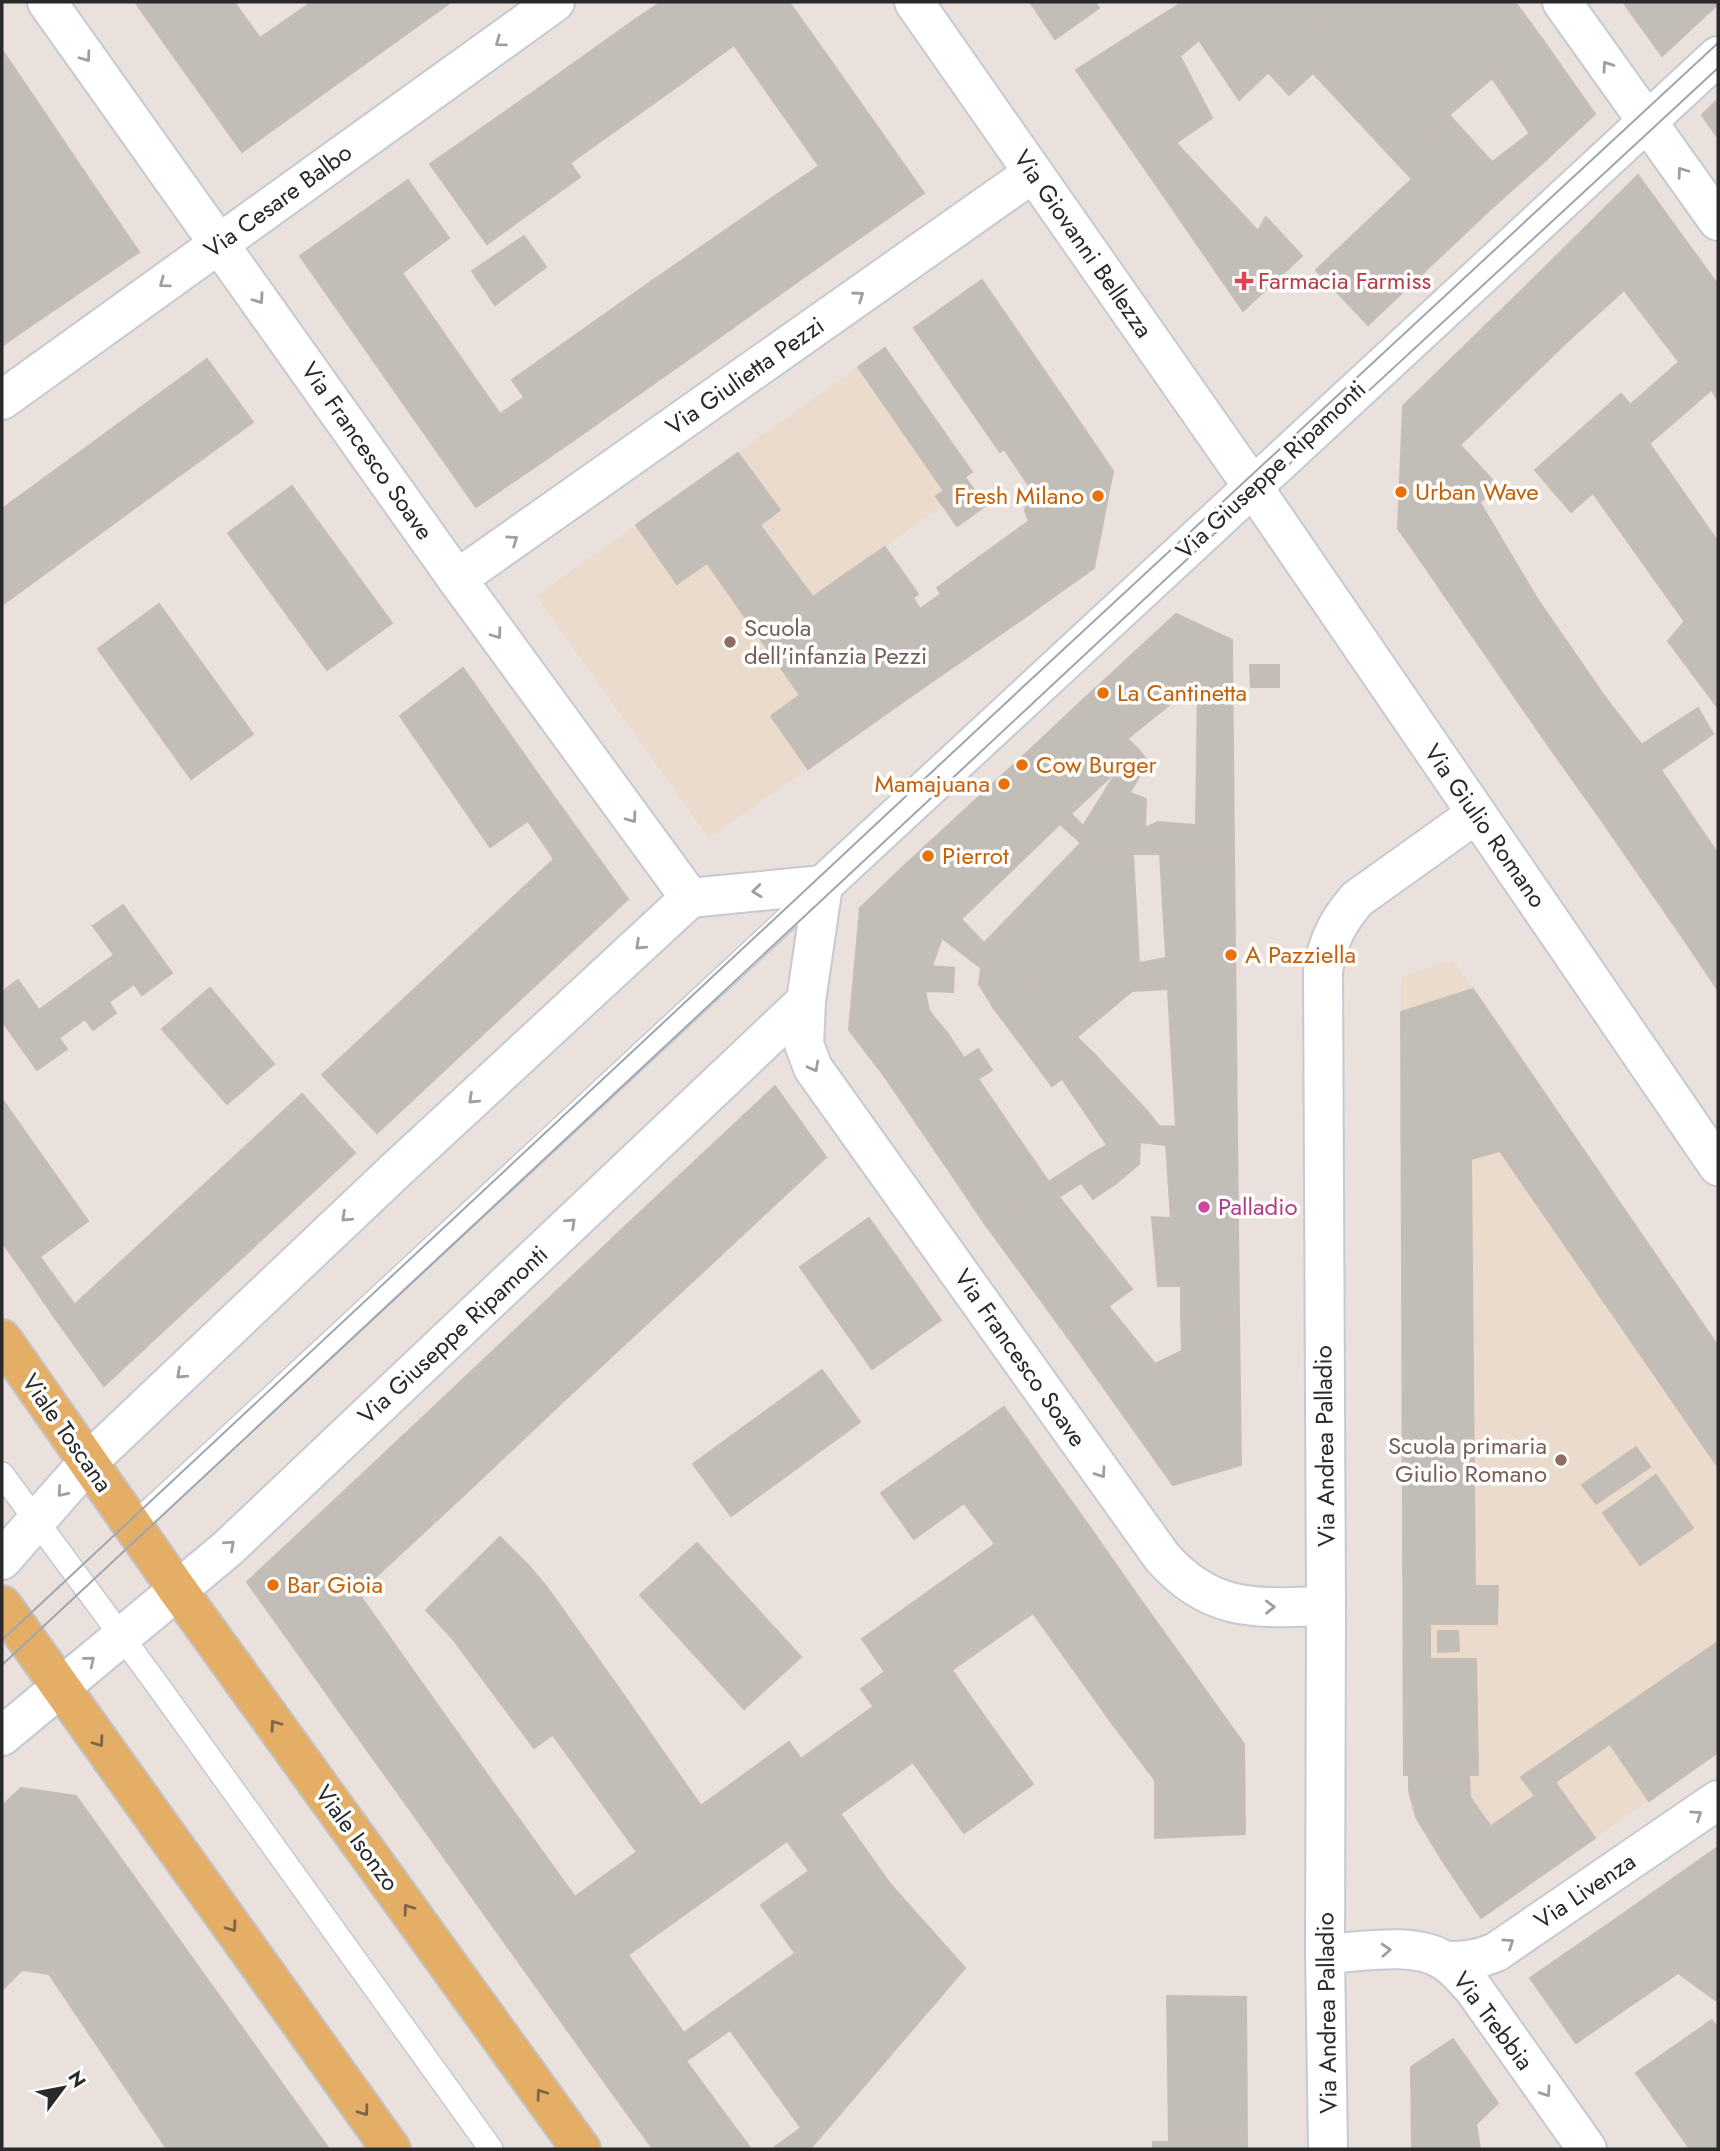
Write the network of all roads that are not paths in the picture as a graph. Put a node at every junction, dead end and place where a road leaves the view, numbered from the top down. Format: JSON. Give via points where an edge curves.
{"nodes":[{"id":1,"x":47,"y":2,"type":"edge"},
{"id":2,"x":555,"y":2,"type":"edge"},
{"id":3,"x":914,"y":2,"type":"edge"},
{"id":4,"x":1562,"y":2,"type":"edge"},
{"id":5,"x":1718,"y":56,"type":"edge"},
{"id":6,"x":1646,"y":122,"type":"junction"},
{"id":7,"x":1033,"y":173,"type":"junction"},
{"id":8,"x":1718,"y":221,"type":"edge"},
{"id":9,"x":220,"y":243,"type":"junction"},
{"id":10,"x":2,"y":400,"type":"edge"},
{"id":11,"x":1253,"y":486,"type":"junction"},
{"id":12,"x":457,"y":579,"type":"junction"},
{"id":13,"x":1476,"y":814,"type":"junction"},
{"id":14,"x":823,"y":885,"type":"junction"},
{"id":15,"x":690,"y":898,"type":"junction"},
{"id":16,"x":806,"y":1001,"type":"junction"},
{"id":17,"x":1718,"y":1166,"type":"edge"},
{"id":18,"x":2,"y":1339,"type":"edge"},
{"id":19,"x":88,"y":1462,"type":"junction"},
{"id":20,"x":2,"y":1474,"type":"edge"},
{"id":21,"x":36,"y":1521,"type":"junction"},
{"id":22,"x":133,"y":1526,"type":"junction"},
{"id":23,"x":2,"y":1560,"type":"edge"},
{"id":24,"x":177,"y":1589,"type":"junction"},
{"id":25,"x":1326,"y":1606,"type":"junction"},
{"id":26,"x":11,"y":1618,"type":"edge"},
{"id":27,"x":121,"y":1636,"type":"junction"},
{"id":28,"x":60,"y":1686,"type":"junction"},
{"id":29,"x":2,"y":1736,"type":"edge"},
{"id":30,"x":1718,"y":1800,"type":"edge"},
{"id":31,"x":1325,"y":1954,"type":"junction"},
{"id":32,"x":1445,"y":1961,"type":"junction"},
{"id":33,"x":391,"y":2149,"type":"edge"},
{"id":34,"x":491,"y":2149,"type":"edge"},
{"id":35,"x":581,"y":2149,"type":"edge"},
{"id":36,"x":1328,"y":2149,"type":"edge"},
{"id":37,"x":1587,"y":2149,"type":"edge"}],
"edges":[{"from":1,"to":9,"type":"street","name":"Via Francesco Soave","one_way":true},
{"from":2,"to":9,"type":"street","name":"Via Cesare Balbo","one_way":true},
{"from":3,"to":7,"type":"street","name":"Via Giovanni Bellezza"},
{"from":6,"to":4,"type":"street","one_way":true},
{"from":5,"to":6,"type":"street","name":"Via Giuseppe Ripamonti"},
{"from":8,"to":6,"type":"street","one_way":true},
{"from":6,"to":11,"type":"street","name":"Via Giuseppe Ripamonti"},
{"from":7,"to":11,"type":"street","name":"Via Giovanni Bellezza"},
{"from":12,"to":7,"type":"street","name":"Via Giulietta Pezzi","one_way":true},
{"from":9,"to":10,"type":"street","name":"Via Cesare Balbo","one_way":true},
{"from":9,"to":12,"type":"street","name":"Via Francesco Soave","one_way":true},
{"from":11,"to":13,"type":"street","name":"Via Giulio Romano"},
{"from":11,"to":14,"type":"street","name":"Via Giuseppe Ripamonti"},
{"from":12,"to":15,"type":"street","name":"Via Francesco Soave","one_way":true},
{"from":13,"to":17,"type":"street","name":"Via Giulio Romano"},
{"from":13,"to":25,"type":"street","name":"Via Andrea Palladio","via":[[1357,899],[1331,936],[1325,957],[1321,985]]},
{"from":14,"to":15,"type":"street","one_way":true},
{"from":14,"to":16,"type":"street"},
{"from":14,"to":22,"type":"lane","name":"Via Giuseppe Ripamonti"},
{"from":15,"to":19,"type":"street","one_way":true},
{"from":24,"to":16,"type":"street","name":"Via Giuseppe Ripamonti","one_way":true,"via":[[237,1539]]},
{"from":16,"to":25,"type":"street","name":"Via Francesco Soave","one_way":true,"via":[[804,1044],[813,1068],[1162,1557],[1198,1588],[1234,1604],[1254,1608]]},
{"from":18,"to":19,"type":"main road","name":"Viale Toscana"},
{"from":19,"to":21,"type":"street","one_way":true},
{"from":19,"to":22,"type":"main road","name":"Viale Toscana"},
{"from":20,"to":21,"type":"lane"},
{"from":21,"to":23,"type":"street"},
{"from":21,"to":27,"type":"lane"},
{"from":22,"to":24,"type":"main road","name":"Viale Isonzo"},
{"from":24,"to":27,"type":"street","name":"Via Giuseppe Ripamonti"},
{"from":35,"to":24,"type":"main road","name":"Viale Isonzo","one_way":true},
{"from":25,"to":31,"type":"street","name":"Via Andrea Palladio"},
{"from":26,"to":28,"type":"main road"},
{"from":28,"to":27,"type":"street","name":"Via Giuseppe Ripamonti","one_way":true},
{"from":27,"to":34,"type":"lane"},
{"from":28,"to":29,"type":"street","name":"Via Giuseppe Ripamonti"},
{"from":28,"to":33,"type":"main road","one_way":true},
{"from":32,"to":30,"type":"street","name":"Via Livenza","one_way":true,"via":[[1466,1961],[1496,1952]]},
{"from":31,"to":32,"type":"street","name":"Via Trebbia","one_way":true,"via":[[1402,1949],[1424,1951]]},
{"from":31,"to":36,"type":"street","name":"Via Andrea Palladio"},
{"from":32,"to":37,"type":"street","name":"Via Trebbia","one_way":true,"via":[[1473,1988]]}]}
